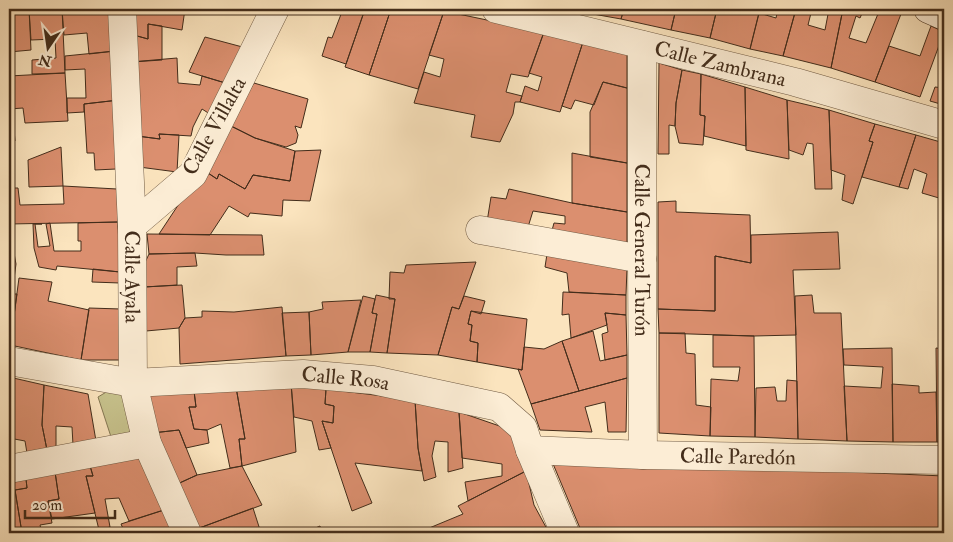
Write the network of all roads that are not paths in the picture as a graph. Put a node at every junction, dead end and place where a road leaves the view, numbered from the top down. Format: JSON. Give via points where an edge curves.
{"nodes":[{"id":1,"x":122,"y":9,"type":"edge"},
{"id":2,"x":275,"y":9,"type":"edge"},
{"id":3,"x":496,"y":9,"type":"edge"},
{"id":4,"x":928,"y":9,"type":"edge"},
{"id":5,"x":944,"y":16,"type":"edge"},
{"id":6,"x":642,"y":45,"type":"junction"},
{"id":7,"x":944,"y":125,"type":"edge"},
{"id":8,"x":132,"y":226,"type":"junction"},
{"id":9,"x":480,"y":230,"type":"dead end"},
{"id":10,"x":642,"y":259,"type":"junction"},
{"id":11,"x":9,"y":361,"type":"edge"},
{"id":12,"x":133,"y":383,"type":"junction"},
{"id":13,"x":147,"y":443,"type":"junction"},
{"id":14,"x":530,"y":450,"type":"junction"},
{"id":15,"x":643,"y":455,"type":"junction"},
{"id":16,"x":944,"y":460,"type":"edge"},
{"id":17,"x":9,"y":469,"type":"edge"},
{"id":18,"x":187,"y":533,"type":"edge"},
{"id":19,"x":564,"y":533,"type":"edge"}],
"edges":[{"from":1,"to":8,"type":"street","name":"Calle Ayala"},
{"from":2,"to":8,"type":"street","name":"Calle Villalta","via":[[193,174]]},
{"from":3,"to":6,"type":"street","name":"Calle Zambrana"},
{"from":4,"to":5,"type":"street"},
{"from":6,"to":7,"type":"street","name":"Calle Zambrana","via":[[795,82]]},
{"from":6,"to":10,"type":"street","name":"Calle General Turón"},
{"from":8,"to":12,"type":"street","name":"Calle Ayala"},
{"from":9,"to":10,"type":"street"},
{"from":10,"to":15,"type":"street","name":"Calle General Turón"},
{"from":11,"to":12,"type":"street","name":"Calle Rosa"},
{"from":12,"to":13,"type":"street","name":"Calle Ayala"},
{"from":12,"to":14,"type":"street","name":"Calle Rosa","via":[[303,374],[373,380],[499,407],[523,428]]},
{"from":13,"to":17,"type":"street"},
{"from":13,"to":18,"type":"street","name":"Calle Ayala"},
{"from":14,"to":15,"type":"street","name":"Calle Paredón"},
{"from":14,"to":19,"type":"street","name":"Calle Rosa"},
{"from":15,"to":16,"type":"street","name":"Calle Paredón"}]}
